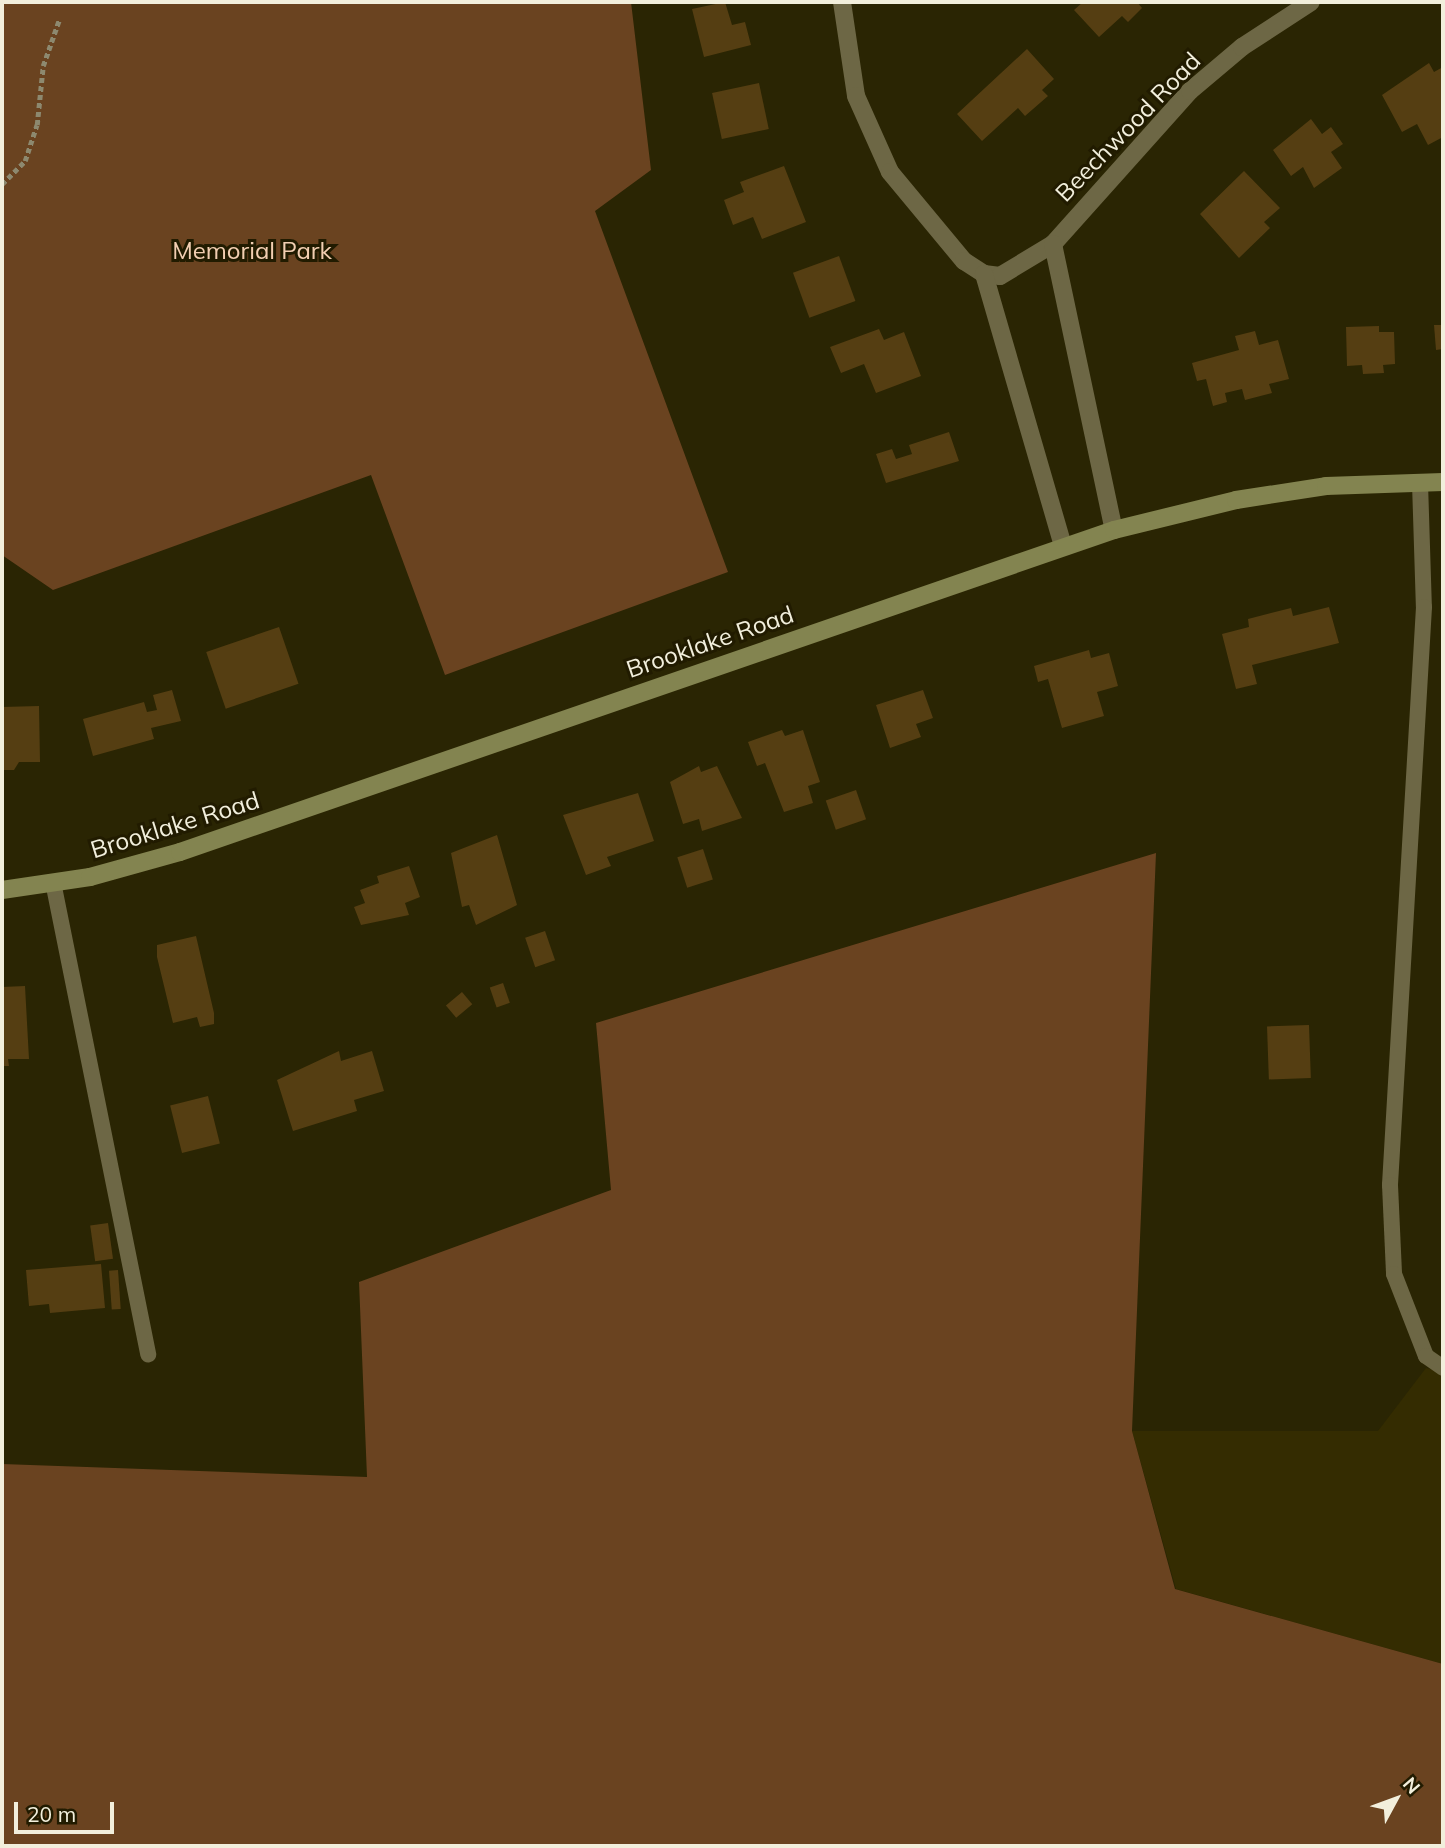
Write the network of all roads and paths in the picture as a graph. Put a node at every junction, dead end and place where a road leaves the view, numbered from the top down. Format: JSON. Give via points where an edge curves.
{"nodes":[{"id":1,"x":842,"y":2,"type":"edge"},
{"id":2,"x":1311,"y":2,"type":"edge"},
{"id":3,"x":60,"y":20,"type":"dead end"},
{"id":4,"x":2,"y":184,"type":"edge"},
{"id":5,"x":1054,"y":244,"type":"junction"},
{"id":6,"x":984,"y":275,"type":"junction"},
{"id":7,"x":1443,"y":482,"type":"edge"},
{"id":8,"x":1420,"y":483,"type":"junction"},
{"id":9,"x":1114,"y":530,"type":"junction"},
{"id":10,"x":1063,"y":546,"type":"junction"},
{"id":11,"x":52,"y":882,"type":"junction"},
{"id":12,"x":2,"y":890,"type":"edge"},
{"id":13,"x":148,"y":1355,"type":"dead end"},
{"id":14,"x":1443,"y":1368,"type":"edge"}],
"edges":[{"from":1,"to":6,"type":"street","via":[[856,96],[871,139],[918,211]]},
{"from":2,"to":5,"type":"street","name":"Beechwood Road","via":[[1242,47],[1190,91]]},
{"from":3,"to":4,"type":"path","via":[[43,66],[37,125],[25,161]]},
{"from":5,"to":6,"type":"street","name":"Beechwood Road","via":[[1017,270]]},
{"from":5,"to":9,"type":"street"},
{"from":6,"to":10,"type":"street"},
{"from":7,"to":8,"type":"street","name":"Brooklake Road"},
{"from":8,"to":9,"type":"street","name":"Brooklake Road","via":[[1301,489]]},
{"from":8,"to":14,"type":"lane","via":[[1424,607],[1390,1185],[1394,1274],[1426,1356]]},
{"from":9,"to":10,"type":"street","name":"Brooklake Road"},
{"from":10,"to":11,"type":"street","name":"Brooklake Road","via":[[180,852]]},
{"from":11,"to":12,"type":"street","name":"Brooklake Road"},
{"from":11,"to":13,"type":"lane"}]}
